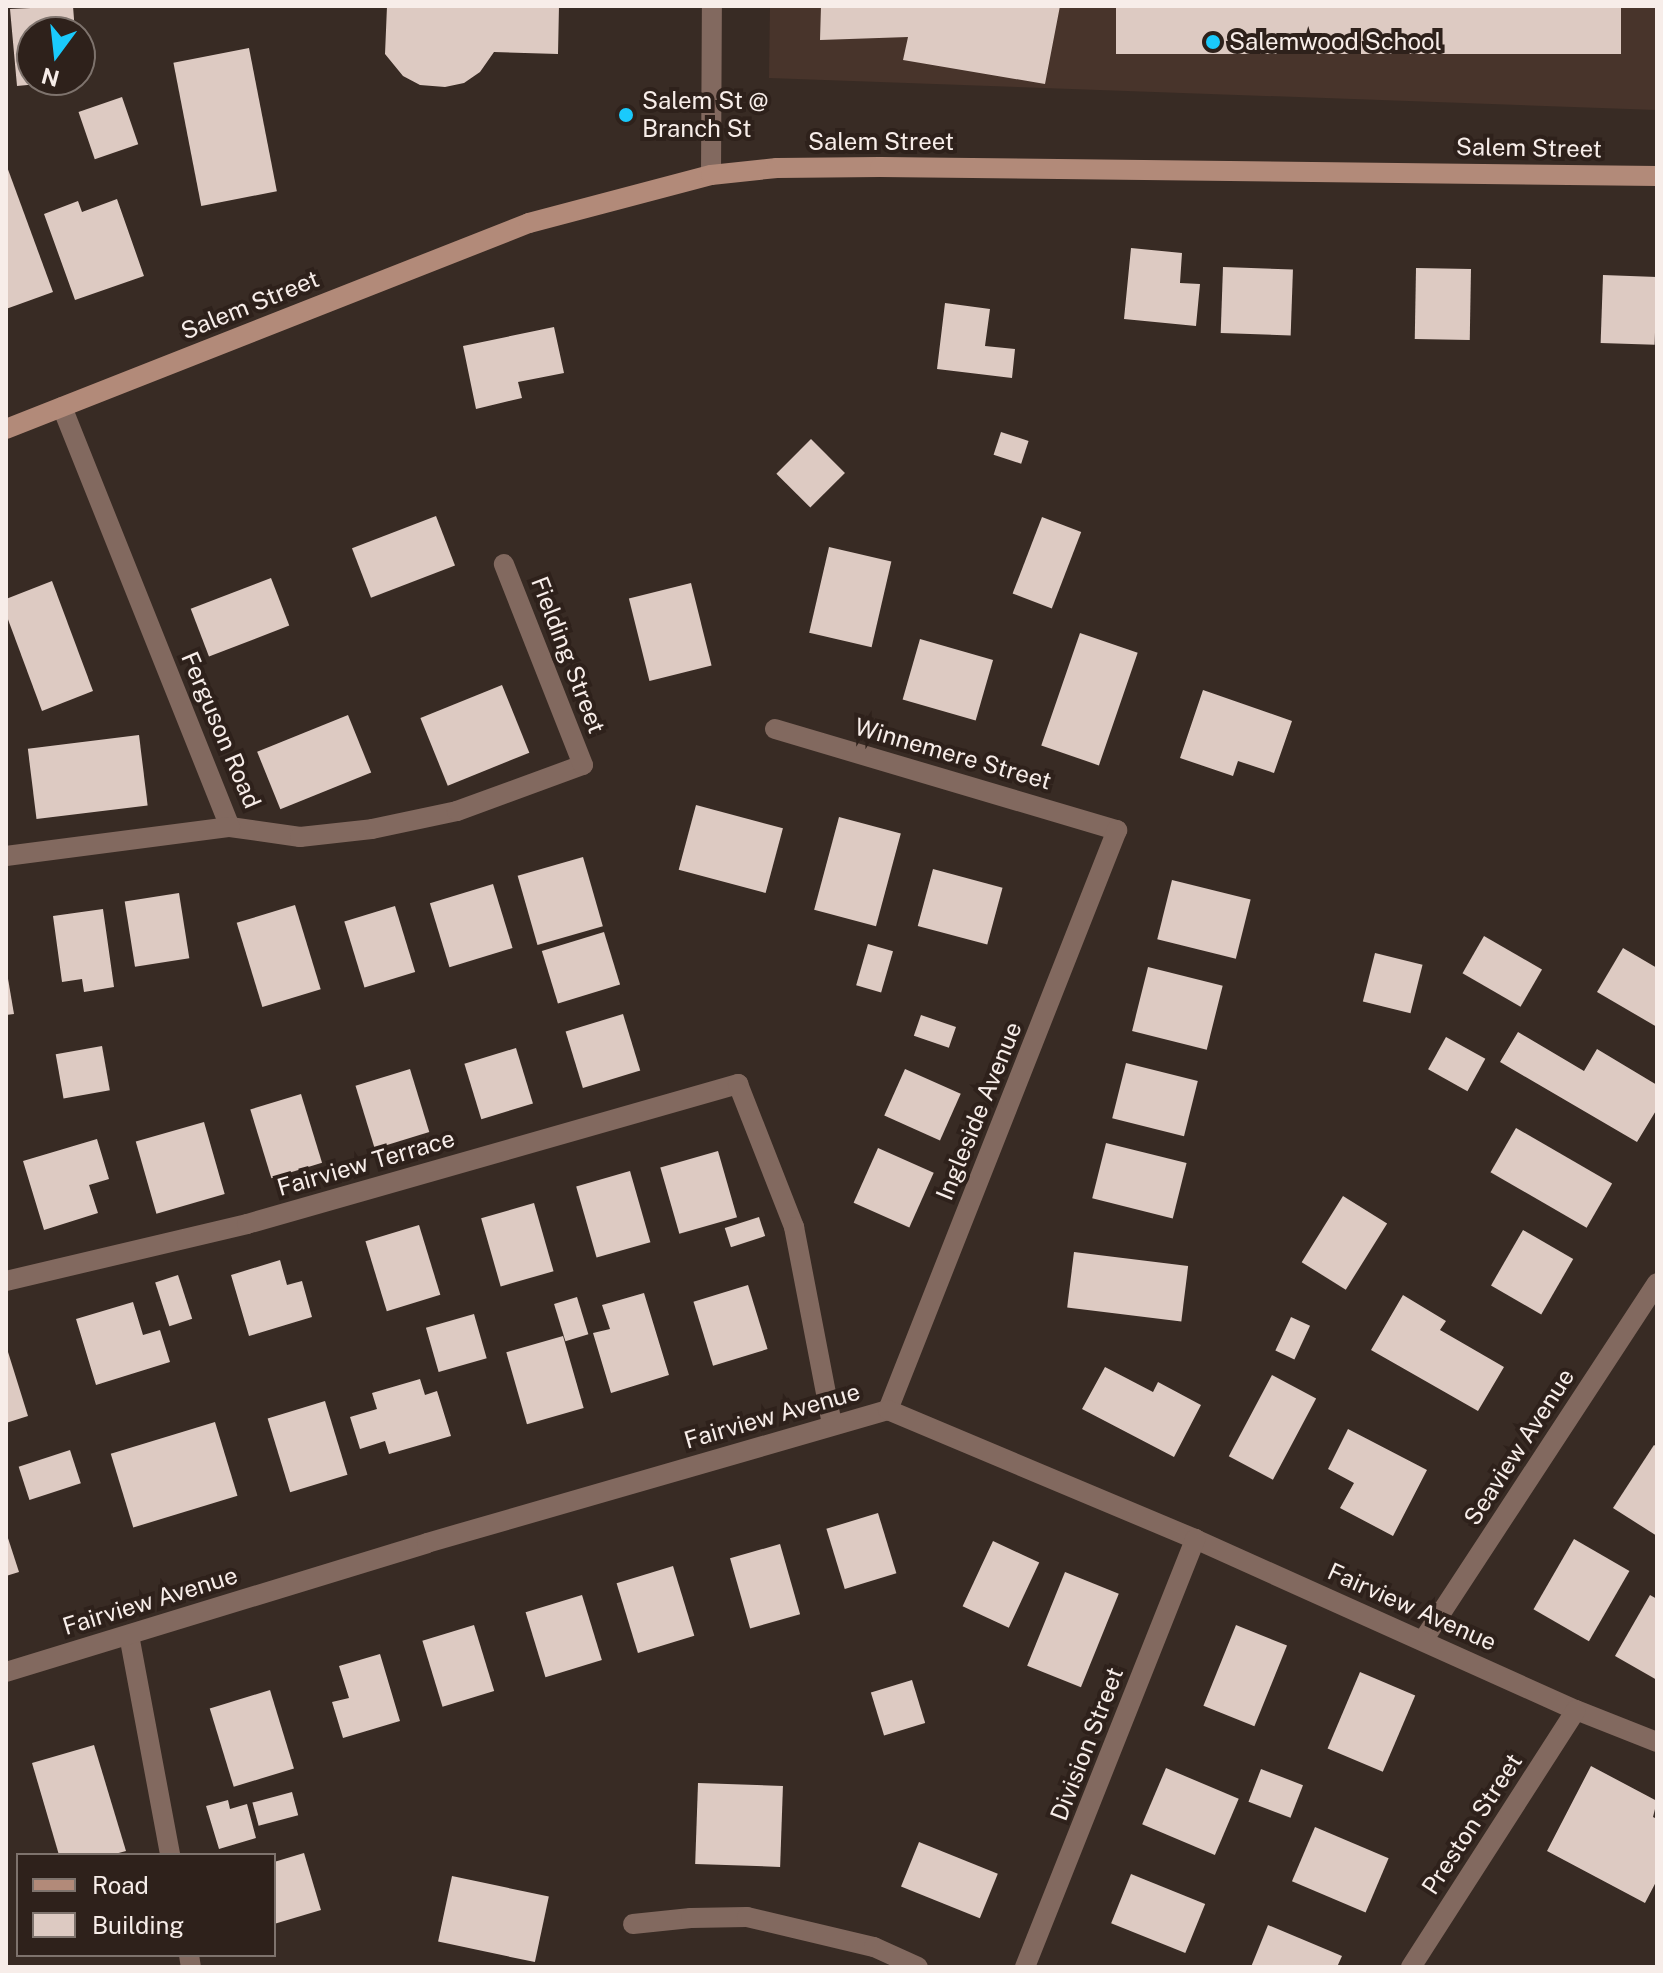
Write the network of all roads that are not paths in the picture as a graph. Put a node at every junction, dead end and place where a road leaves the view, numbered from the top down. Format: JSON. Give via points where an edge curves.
{"nodes":[{"id":1,"x":712,"y":6,"type":"edge"},
{"id":2,"x":711,"y":175,"type":"junction"},
{"id":3,"x":1657,"y":176,"type":"edge"},
{"id":4,"x":62,"y":407,"type":"junction"},
{"id":5,"x":6,"y":429,"type":"edge"},
{"id":6,"x":504,"y":564,"type":"dead end"},
{"id":7,"x":775,"y":729,"type":"dead end"},
{"id":8,"x":583,"y":765,"type":"joint"},
{"id":9,"x":230,"y":827,"type":"junction"},
{"id":10,"x":1117,"y":830,"type":"joint"},
{"id":11,"x":6,"y":856,"type":"edge"},
{"id":12,"x":6,"y":1281,"type":"edge"},
{"id":13,"x":1657,"y":1283,"type":"edge"},
{"id":14,"x":888,"y":1410,"type":"junction"},
{"id":15,"x":832,"y":1424,"type":"junction"},
{"id":16,"x":1195,"y":1539,"type":"junction"},
{"id":17,"x":129,"y":1635,"type":"junction"},
{"id":18,"x":1424,"y":1639,"type":"junction"},
{"id":19,"x":6,"y":1672,"type":"edge"},
{"id":20,"x":1576,"y":1710,"type":"junction"},
{"id":21,"x":1657,"y":1742,"type":"edge"},
{"id":22,"x":170,"y":1853,"type":"edge"},
{"id":23,"x":633,"y":1924,"type":"dead end"},
{"id":24,"x":918,"y":1967,"type":"edge"},
{"id":25,"x":1025,"y":1967,"type":"edge"},
{"id":26,"x":1411,"y":1967,"type":"edge"}],
"edges":[{"from":1,"to":2,"type":"street"},
{"from":2,"to":3,"type":"main road","name":"Salem Street","via":[[880,167]]},
{"from":2,"to":4,"type":"main road","name":"Salem Street","via":[[529,223]]},
{"from":4,"to":5,"type":"main road","name":"Salem Street"},
{"from":4,"to":9,"type":"street","name":"Ferguson Road"},
{"from":6,"to":8,"type":"street","name":"Fielding Street"},
{"from":7,"to":10,"type":"street","name":"Winnemere Street"},
{"from":8,"to":9,"type":"street","name":"Ferguson Road","via":[[457,811],[372,829],[300,837]]},
{"from":9,"to":11,"type":"street"},
{"from":10,"to":14,"type":"street","name":"Ingleside Avenue"},
{"from":12,"to":15,"type":"street","name":"Fairview Terrace","via":[[247,1224],[738,1084],[794,1227]]},
{"from":13,"to":18,"type":"street","name":"Seaview Avenue"},
{"from":14,"to":15,"type":"street","name":"Fairview Avenue"},
{"from":14,"to":16,"type":"street","name":"Fairview Avenue"},
{"from":15,"to":17,"type":"street","name":"Fairview Avenue"},
{"from":16,"to":18,"type":"street","name":"Fairview Avenue"},
{"from":16,"to":25,"type":"street","name":"Division Street"},
{"from":17,"to":19,"type":"street","name":"Fairview Avenue"},
{"from":17,"to":22,"type":"street"},
{"from":18,"to":20,"type":"street","name":"Fairview Avenue"},
{"from":20,"to":21,"type":"street","name":"Fairview Avenue"},
{"from":20,"to":26,"type":"street","name":"Preston Street"},
{"from":23,"to":24,"type":"street","via":[[747,1917],[874,1947]]}]}
